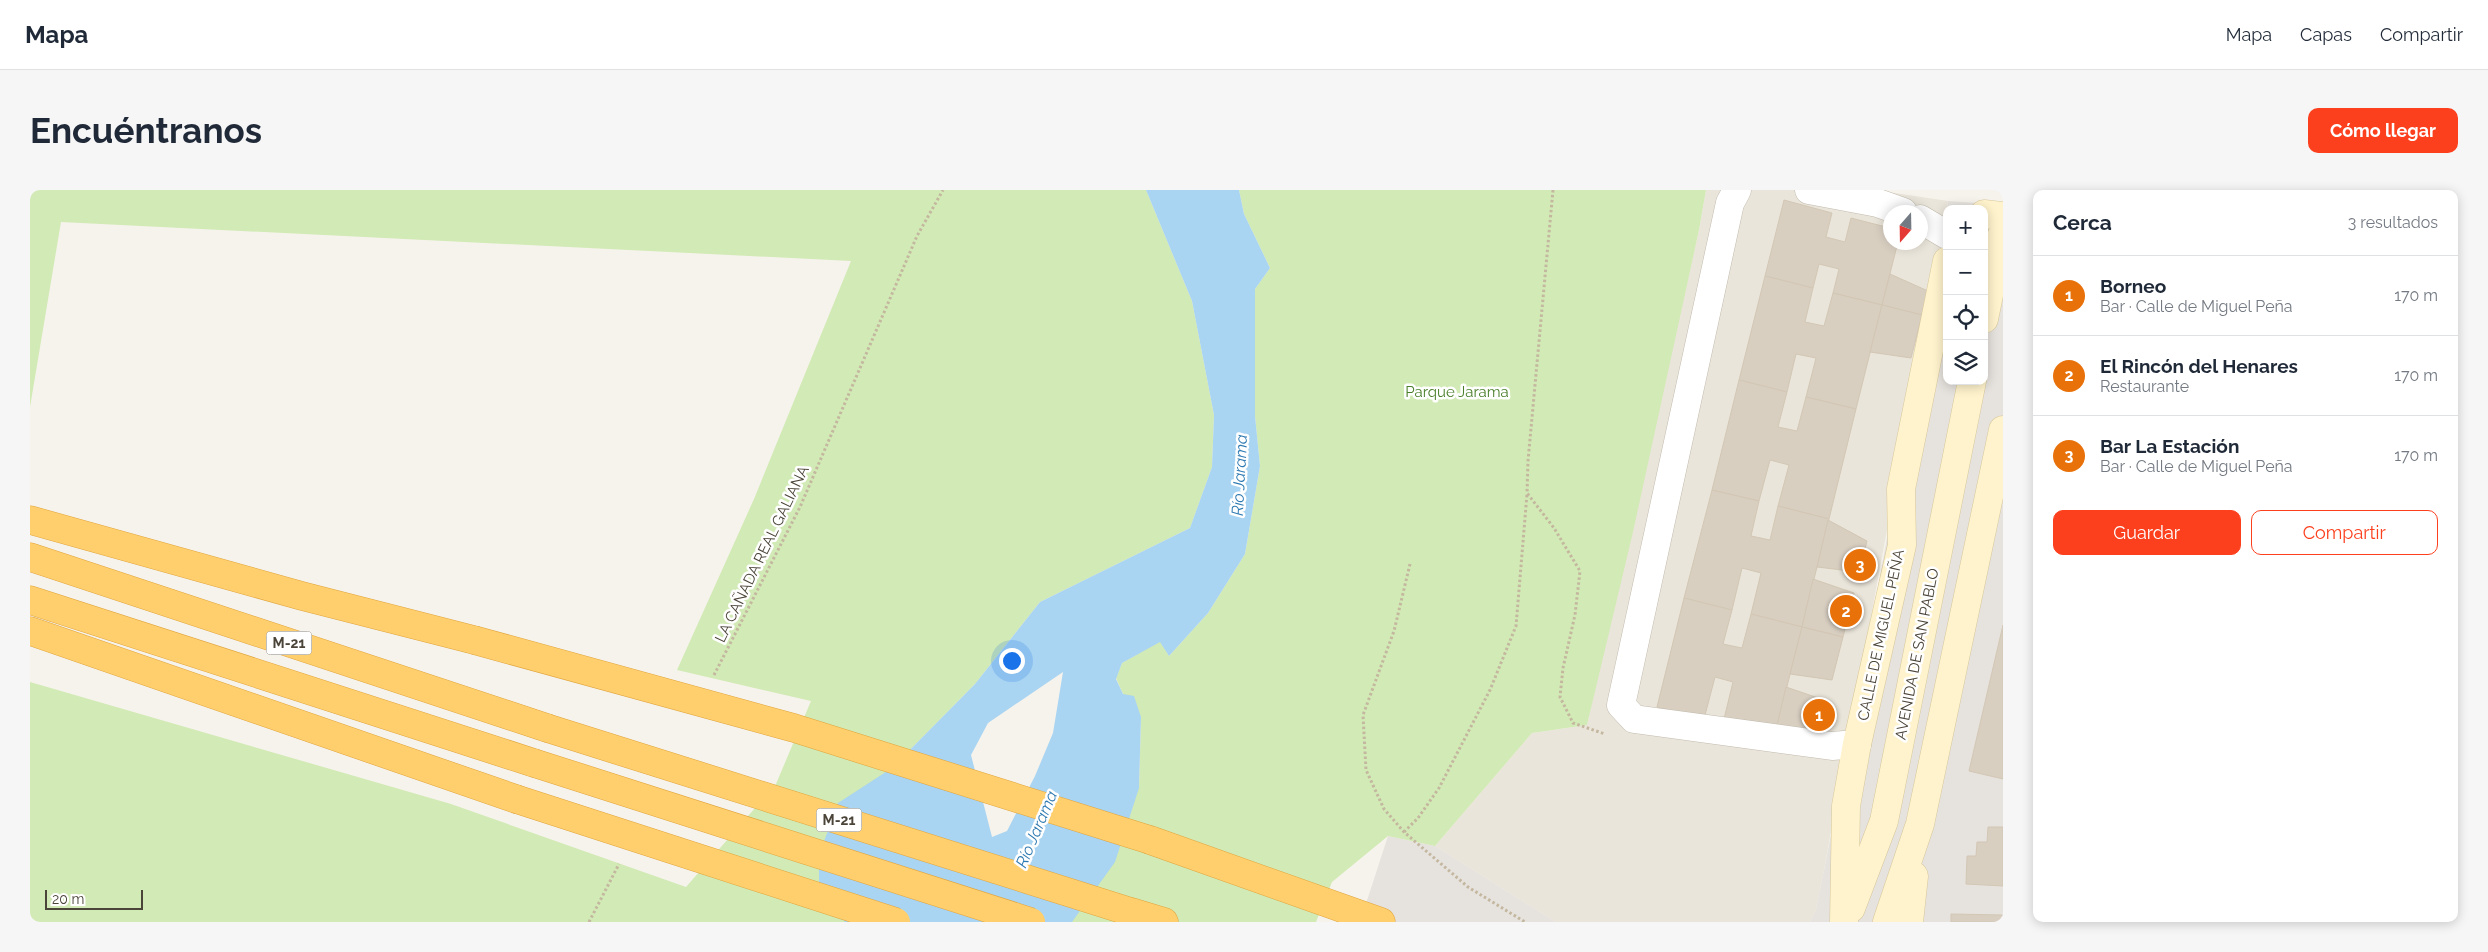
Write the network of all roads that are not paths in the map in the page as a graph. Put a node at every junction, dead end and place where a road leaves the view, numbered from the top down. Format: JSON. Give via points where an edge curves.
{"nodes":[{"id":1,"x":1737,"y":190,"type":"edge"},
{"id":2,"x":1809,"y":190,"type":"edge"},
{"id":3,"x":1884,"y":205,"type":"edge"},
{"id":4,"x":1988,"y":217,"type":"edge"},
{"id":5,"x":1928,"y":224,"type":"edge"},
{"id":6,"x":2002,"y":227,"type":"edge"},
{"id":7,"x":1943,"y":233,"type":"edge"},
{"id":8,"x":1943,"y":281,"type":"edge"},
{"id":9,"x":1988,"y":299,"type":"edge"},
{"id":10,"x":1971,"y":385,"type":"edge"},
{"id":11,"x":2003,"y":430,"type":"edge"},
{"id":12,"x":30,"y":520,"type":"edge"},
{"id":13,"x":30,"y":557,"type":"edge"},
{"id":14,"x":30,"y":600,"type":"edge"},
{"id":15,"x":30,"y":631,"type":"edge"},
{"id":16,"x":1857,"y":744,"type":"junction"},
{"id":17,"x":1884,"y":821,"type":"junction"},
{"id":18,"x":1920,"y":824,"type":"junction"},
{"id":19,"x":896,"y":922,"type":"edge"},
{"id":20,"x":1031,"y":922,"type":"edge"},
{"id":21,"x":1164,"y":922,"type":"edge"},
{"id":22,"x":1380,"y":922,"type":"edge"},
{"id":23,"x":1845,"y":922,"type":"edge"},
{"id":24,"x":1883,"y":922,"type":"edge"},
{"id":25,"x":1887,"y":922,"type":"edge"},
{"id":26,"x":1909,"y":922,"type":"edge"}],
"edges":[{"from":1,"to":16,"type":"street","via":[[1730,202],[1621,705],[1634,718],[1832,746]]},
{"from":2,"to":3,"type":"street"},
{"from":4,"to":6,"type":"street"},
{"from":5,"to":7,"type":"street"},
{"from":6,"to":9,"type":"street"},
{"from":8,"to":16,"type":"street","name":"CALLE DE MIGUEL PEÑA","via":[[1901,489],[1902,545]]},
{"from":10,"to":17,"type":"street","name":"AVENIDA DE SAN PABLO"},
{"from":11,"to":18,"type":"street"},
{"from":12,"to":22,"type":"highway","bridge":true,"via":[[794,728],[1150,840]]},
{"from":13,"to":21,"type":"highway","number":"M-21","bridge":true,"via":[[547,728]]},
{"from":14,"to":20,"type":"highway","number":"M-21","bridge":true},
{"from":15,"to":19,"type":"highway","bridge":true,"via":[[516,799]]},
{"from":16,"to":23,"type":"street","name":"CALLE DE MIGUEL PEÑA","via":[[1846,806]]},
{"from":17,"to":23,"type":"street","name":"AVENIDA DE SAN PABLO"},
{"from":17,"to":24,"type":"street"},
{"from":18,"to":25,"type":"street"},
{"from":18,"to":26,"type":"street"}]}
